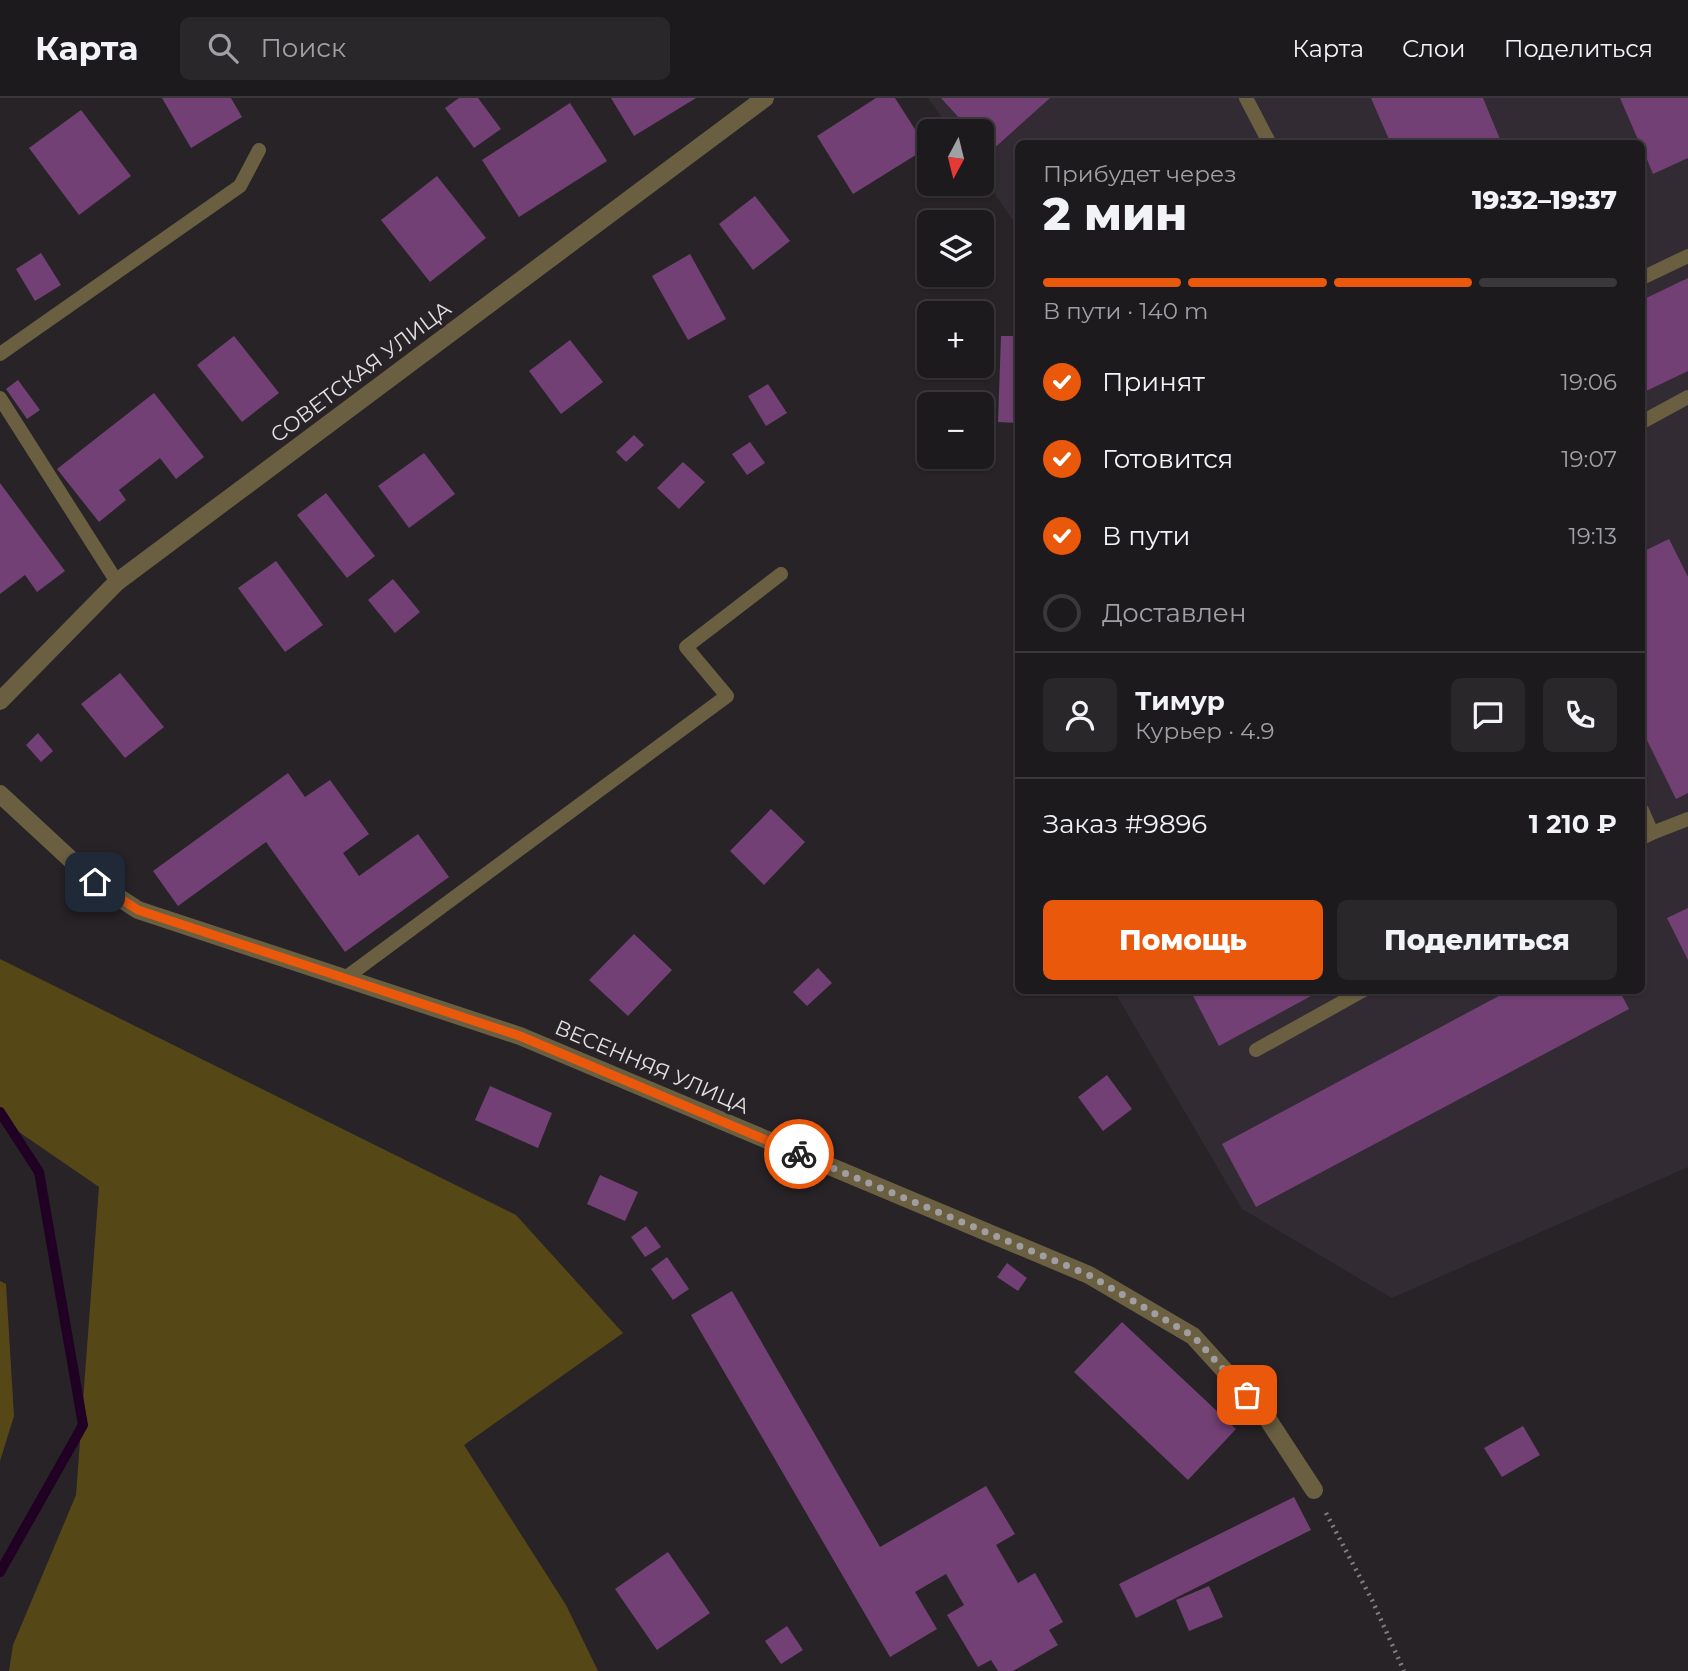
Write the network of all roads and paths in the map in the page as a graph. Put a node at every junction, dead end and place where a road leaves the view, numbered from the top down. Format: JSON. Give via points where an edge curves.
{"nodes":[{"id":1,"x":765,"y":98,"type":"edge"},
{"id":2,"x":1246,"y":98,"type":"edge"},
{"id":3,"x":1268,"y":140,"type":"edge"},
{"id":4,"x":259,"y":150,"type":"dead end"},
{"id":5,"x":1688,"y":256,"type":"edge"},
{"id":6,"x":1645,"y":277,"type":"edge"},
{"id":7,"x":0,"y":354,"type":"edge"},
{"id":8,"x":1688,"y":397,"type":"edge"},
{"id":9,"x":0,"y":398,"type":"edge"},
{"id":10,"x":1645,"y":420,"type":"edge"},
{"id":11,"x":781,"y":574,"type":"dead end"},
{"id":12,"x":117,"y":582,"type":"junction"},
{"id":13,"x":0,"y":701,"type":"edge"},
{"id":14,"x":0,"y":794,"type":"edge"},
{"id":15,"x":1688,"y":819,"type":"edge"},
{"id":16,"x":1647,"y":835,"type":"edge"},
{"id":17,"x":345,"y":979,"type":"junction"},
{"id":18,"x":1357,"y":994,"type":"edge"},
{"id":19,"x":1256,"y":1050,"type":"dead end"},
{"id":20,"x":1314,"y":1490,"type":"joint"},
{"id":21,"x":1404,"y":1671,"type":"edge"}],
"edges":[{"from":1,"to":12,"type":"street","name":"СОВЕТСКАЯ УЛИЦА"},
{"from":2,"to":3,"type":"lane"},
{"from":4,"to":7,"type":"lane","via":[[240,186]]},
{"from":5,"to":6,"type":"lane"},
{"from":8,"to":10,"type":"lane"},
{"from":9,"to":12,"type":"lane"},
{"from":11,"to":17,"type":"lane","via":[[686,647],[727,696]]},
{"from":12,"to":13,"type":"street","name":"СОВЕТСКАЯ УЛИЦА"},
{"from":14,"to":17,"type":"street","name":"ВЕСЕННЯЯ УЛИЦА","via":[[95,882],[138,910]]},
{"from":15,"to":16,"type":"lane"},
{"from":17,"to":20,"type":"street","name":"ВЕСЕННЯЯ УЛИЦА","via":[[520,1036],[1089,1275],[1193,1336],[1265,1415]]},
{"from":18,"to":19,"type":"lane"},
{"from":20,"to":21,"type":"path"}]}
